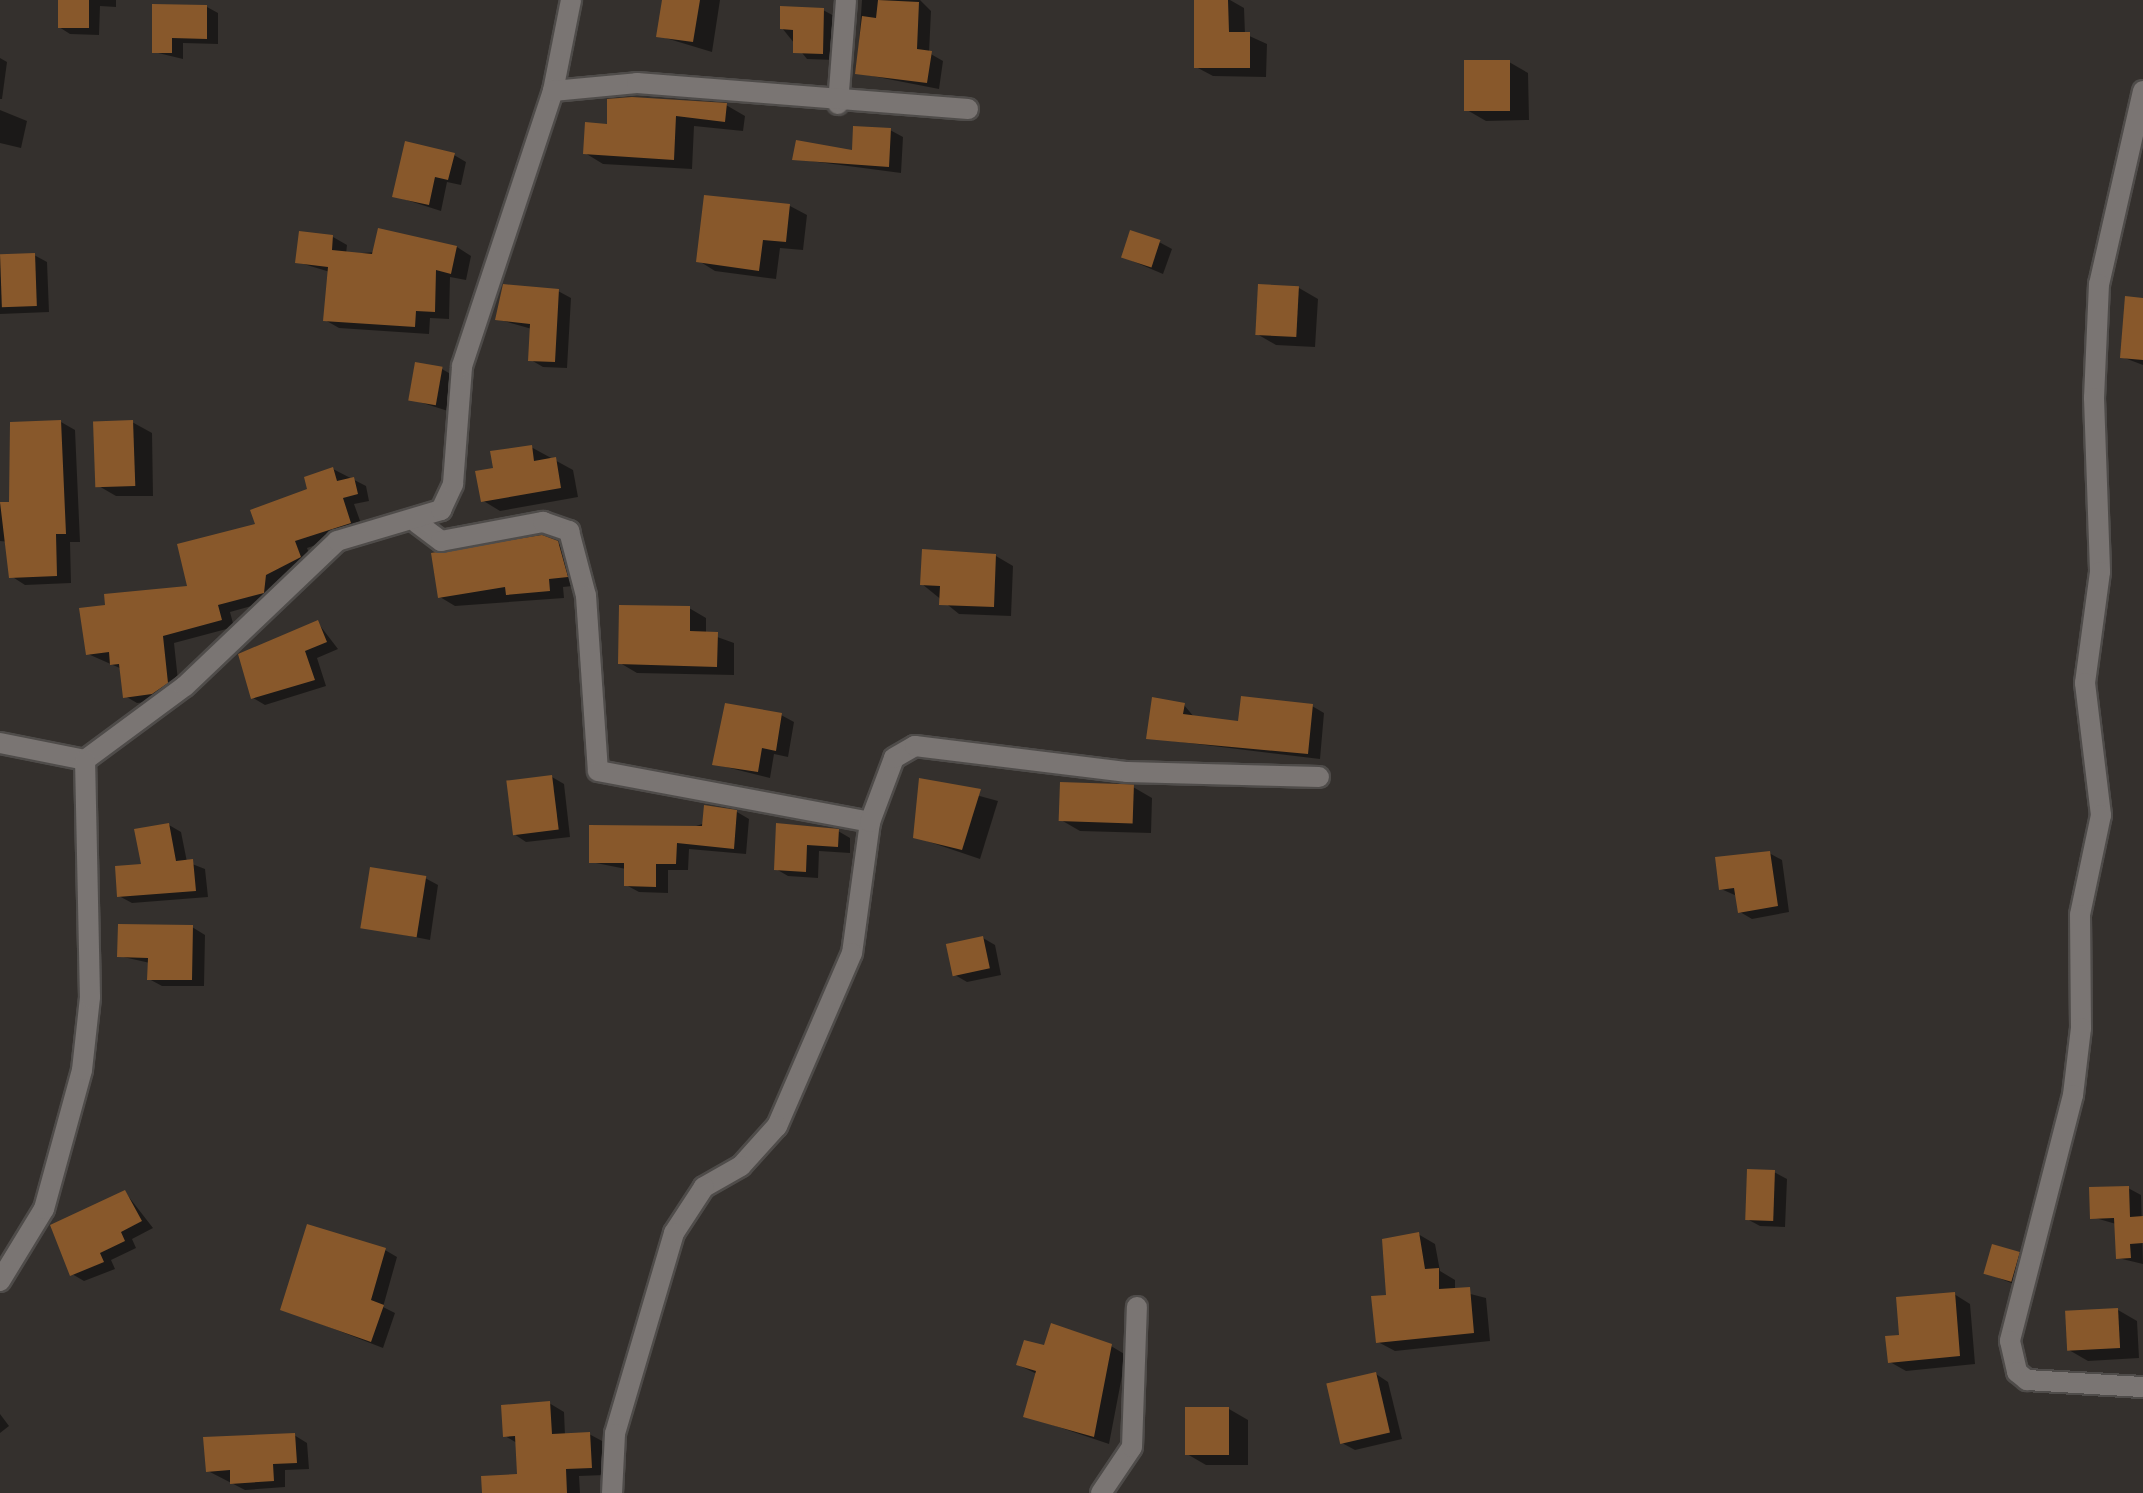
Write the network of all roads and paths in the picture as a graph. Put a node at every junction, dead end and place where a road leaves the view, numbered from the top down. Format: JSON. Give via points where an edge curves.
{"nodes":[{"id":1,"x":571,"y":0,"type":"edge"},
{"id":2,"x":846,"y":0,"type":"edge"},
{"id":3,"x":553,"y":91,"type":"junction"},
{"id":4,"x":2143,"y":91,"type":"edge"},
{"id":5,"x":838,"y":104,"type":"junction"},
{"id":6,"x":968,"y":109,"type":"dead end"},
{"id":7,"x":417,"y":523,"type":"junction"},
{"id":8,"x":0,"y":743,"type":"edge"},
{"id":9,"x":85,"y":760,"type":"junction"},
{"id":10,"x":1319,"y":777,"type":"dead end"},
{"id":11,"x":870,"y":822,"type":"junction"},
{"id":12,"x":0,"y":1281,"type":"edge"},
{"id":13,"x":1137,"y":1307,"type":"dead end"},
{"id":14,"x":2142,"y":1389,"type":"edge"},
{"id":15,"x":612,"y":1493,"type":"edge"},
{"id":16,"x":1101,"y":1493,"type":"edge"}],
"edges":[{"from":1,"to":3,"type":"street"},
{"from":2,"to":5,"type":"street"},
{"from":3,"to":5,"type":"street","via":[[637,83]]},
{"from":3,"to":7,"type":"street","via":[[462,366],[453,484],[441,510]]},
{"from":4,"to":14,"type":"street","via":[[2099,284],[2094,398],[2100,572],[2085,683],[2101,838],[2080,915],[2079,1051],[2010,1341],[2017,1372],[2027,1380]]},
{"from":5,"to":6,"type":"street"},
{"from":7,"to":9,"type":"street","via":[[364,528],[337,541],[185,686]]},
{"from":7,"to":11,"type":"street","via":[[441,541],[543,522],[569,531],[586,596],[598,771]]},
{"from":8,"to":9,"type":"street"},
{"from":9,"to":12,"type":"street","via":[[90,997],[82,1070],[44,1209]]},
{"from":10,"to":11,"type":"street","via":[[1127,772],[915,746],[894,758]]},
{"from":11,"to":15,"type":"street","via":[[852,953],[777,1126],[741,1166],[704,1187],[674,1233],[615,1434]]},
{"from":13,"to":16,"type":"street","via":[[1132,1447]]}]}
